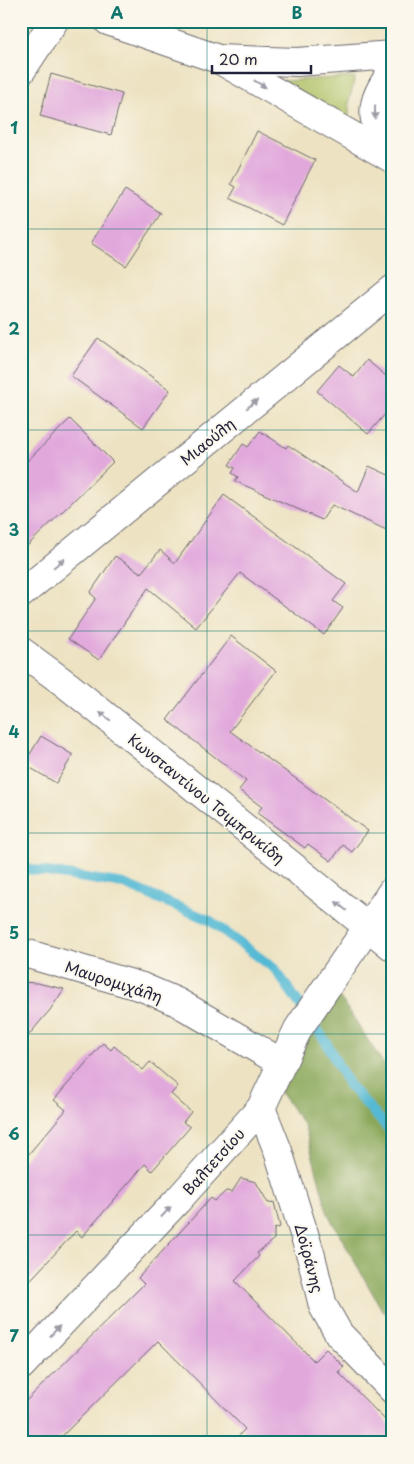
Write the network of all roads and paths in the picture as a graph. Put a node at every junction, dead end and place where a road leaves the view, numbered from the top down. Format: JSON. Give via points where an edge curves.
{"nodes":[{"id":1,"x":54,"y":21,"type":"edge"},
{"id":2,"x":108,"y":21,"type":"edge"},
{"id":3,"x":393,"y":55,"type":"edge"},
{"id":4,"x":218,"y":59,"type":"junction"},
{"id":5,"x":393,"y":71,"type":"edge"},
{"id":6,"x":21,"y":72,"type":"edge"},
{"id":7,"x":393,"y":153,"type":"edge"},
{"id":8,"x":393,"y":159,"type":"edge"},
{"id":9,"x":393,"y":289,"type":"edge"},
{"id":10,"x":21,"y":594,"type":"edge"},
{"id":11,"x":21,"y":651,"type":"edge"},
{"id":12,"x":393,"y":890,"type":"edge"},
{"id":13,"x":367,"y":927,"type":"junction"},
{"id":14,"x":393,"y":947,"type":"edge"},
{"id":15,"x":21,"y":952,"type":"edge"},
{"id":16,"x":282,"y":1063,"type":"junction"},
{"id":17,"x":261,"y":1108,"type":"junction"},
{"id":18,"x":21,"y":1366,"type":"edge"},
{"id":19,"x":393,"y":1390,"type":"edge"}],
"edges":[{"from":1,"to":6,"type":"street"},
{"from":2,"to":4,"type":"street"},
{"from":3,"to":4,"type":"street","via":[[297,62]]},
{"from":4,"to":8,"type":"street","one_way":true},
{"from":5,"to":7,"type":"street","one_way":true,"via":[[379,88],[373,113],[380,137]]},
{"from":10,"to":9,"type":"street","name":"Μιαούλη","one_way":true},
{"from":13,"to":11,"type":"street","name":"Κωνσταντίνου Τσιμπρικίδη","one_way":true},
{"from":12,"to":13,"type":"street","name":"Βαλτετσίου"},
{"from":13,"to":14,"type":"street","name":"Κωνσταντίνου Τσιμπρικίδη"},
{"from":13,"to":16,"type":"street","name":"Βαλτετσίου","via":[[298,1029]]},
{"from":15,"to":16,"type":"street","name":"Μαυρομιχάλη","via":[[142,987],[168,998]]},
{"from":16,"to":17,"type":"street","name":"Βαλτετσίου"},
{"from":18,"to":17,"type":"street","name":"Βαλτετσίου","one_way":true},
{"from":17,"to":19,"type":"street","name":"Δοϊράνης","via":[[311,1256],[323,1306],[339,1334]]}]}
